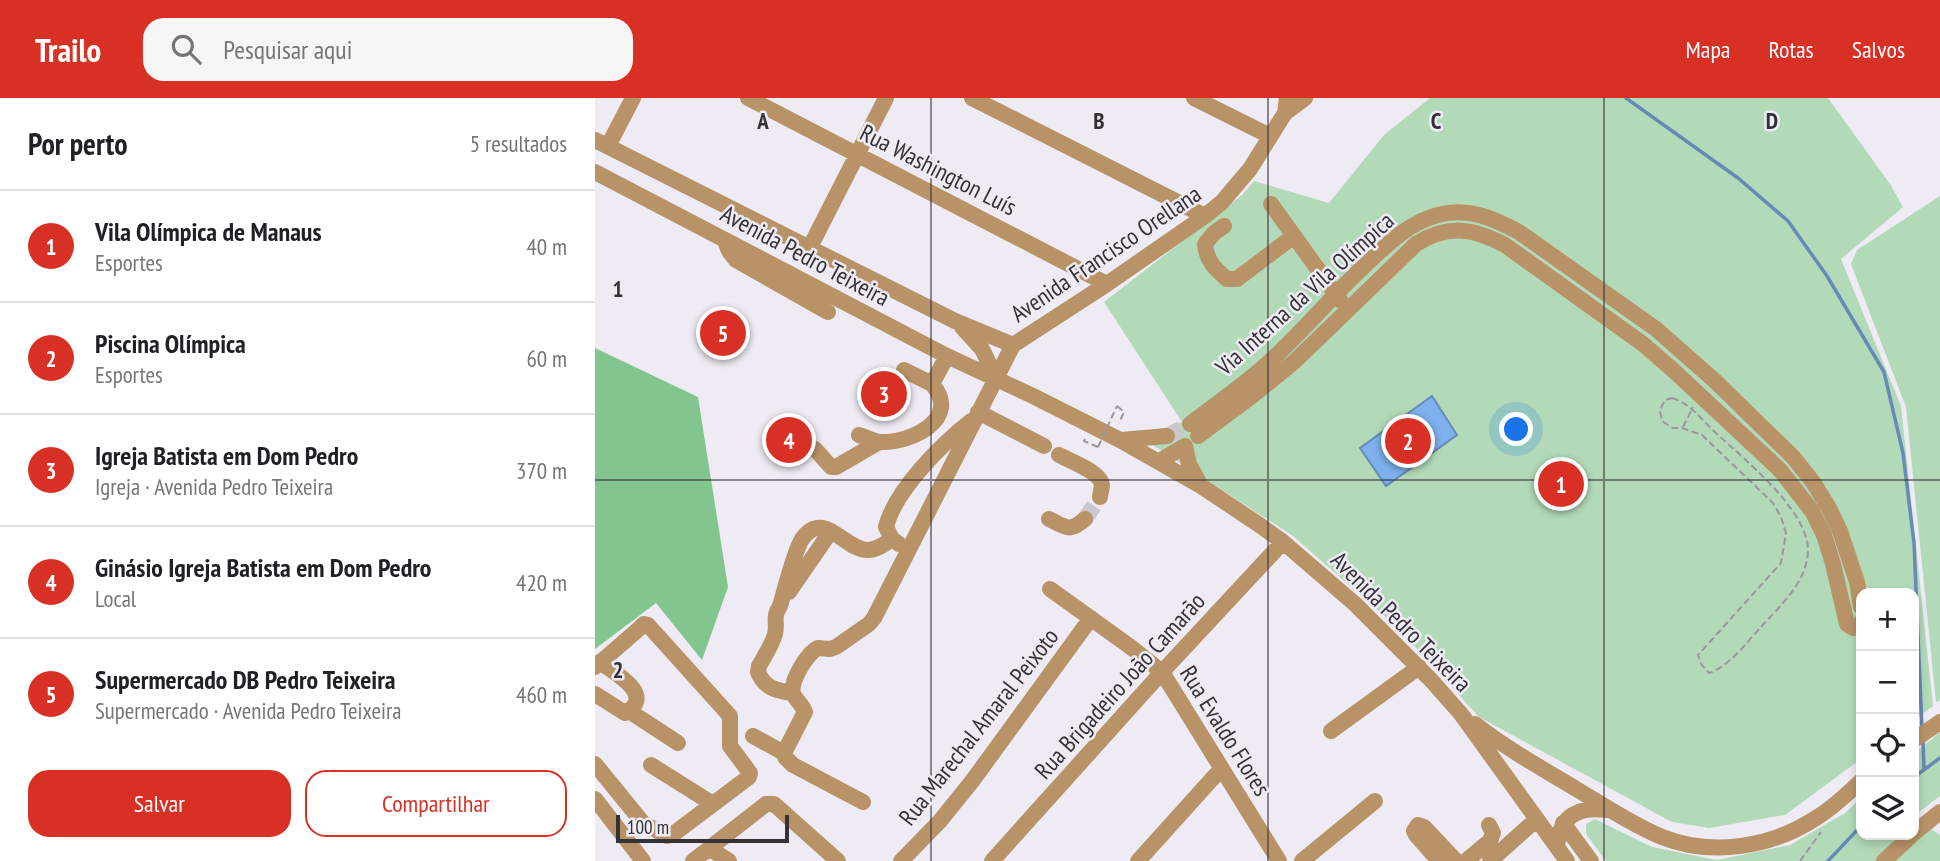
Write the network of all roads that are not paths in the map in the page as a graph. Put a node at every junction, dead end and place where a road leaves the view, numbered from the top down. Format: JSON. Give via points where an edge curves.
{"nodes":[{"id":1,"x":633,"y":98,"type":"edge"},
{"id":2,"x":748,"y":98,"type":"edge"},
{"id":3,"x":886,"y":98,"type":"edge"},
{"id":4,"x":972,"y":98,"type":"edge"},
{"id":5,"x":1194,"y":98,"type":"edge"},
{"id":6,"x":1305,"y":98,"type":"edge"},
{"id":7,"x":1286,"y":106,"type":"edge"},
{"id":8,"x":1270,"y":136,"type":"junction"},
{"id":9,"x":602,"y":143,"type":"edge"},
{"id":10,"x":857,"y":154,"type":"junction"},
{"id":11,"x":595,"y":172,"type":"edge"},
{"id":12,"x":1271,"y":204,"type":"dead end"},
{"id":13,"x":1205,"y":216,"type":"junction"},
{"id":14,"x":1224,"y":226,"type":"dead end"},
{"id":15,"x":1294,"y":236,"type":"junction"},
{"id":16,"x":725,"y":241,"type":"junction"},
{"id":17,"x":809,"y":249,"type":"junction"},
{"id":18,"x":1551,"y":254,"type":"junction"},
{"id":19,"x":1539,"y":269,"type":"junction"},
{"id":20,"x":1107,"y":284,"type":"junction"},
{"id":21,"x":1602,"y":290,"type":"junction"},
{"id":22,"x":1336,"y":294,"type":"junction"},
{"id":23,"x":1590,"y":306,"type":"junction"},
{"id":24,"x":1348,"y":311,"type":"junction"},
{"id":25,"x":828,"y":312,"type":"dead end"},
{"id":26,"x":955,"y":321,"type":"junction"},
{"id":27,"x":1013,"y":345,"type":"junction"},
{"id":28,"x":947,"y":356,"type":"junction"},
{"id":29,"x":904,"y":370,"type":"dead end"},
{"id":30,"x":1272,"y":370,"type":"junction"},
{"id":31,"x":996,"y":378,"type":"junction"},
{"id":32,"x":1715,"y":381,"type":"junction"},
{"id":33,"x":932,"y":384,"type":"junction"},
{"id":34,"x":1697,"y":402,"type":"junction"},
{"id":35,"x":977,"y":414,"type":"junction"},
{"id":36,"x":859,"y":435,"type":"dead end"},
{"id":37,"x":1184,"y":436,"type":"junction"},
{"id":38,"x":1120,"y":440,"type":"junction"},
{"id":39,"x":879,"y":442,"type":"junction"},
{"id":40,"x":1044,"y":446,"type":"dead end"},
{"id":41,"x":815,"y":450,"type":"dead end"},
{"id":42,"x":1059,"y":455,"type":"dead end"},
{"id":43,"x":1793,"y":457,"type":"junction"},
{"id":44,"x":1158,"y":461,"type":"junction"},
{"id":45,"x":1780,"y":470,"type":"junction"},
{"id":46,"x":1201,"y":486,"type":"junction"},
{"id":47,"x":1100,"y":497,"type":"dead end"},
{"id":48,"x":1049,"y":519,"type":"dead end"},
{"id":49,"x":1085,"y":519,"type":"dead end"},
{"id":50,"x":892,"y":539,"type":"junction"},
{"id":51,"x":1283,"y":542,"type":"junction"},
{"id":52,"x":909,"y":551,"type":"junction"},
{"id":53,"x":1857,"y":588,"type":"edge"},
{"id":54,"x":1050,"y":589,"type":"dead end"},
{"id":55,"x":1091,"y":618,"type":"junction"},
{"id":56,"x":1856,"y":627,"type":"edge"},
{"id":57,"x":597,"y":665,"type":"edge"},
{"id":58,"x":1419,"y":667,"type":"junction"},
{"id":59,"x":1162,"y":672,"type":"junction"},
{"id":60,"x":793,"y":692,"type":"junction"},
{"id":61,"x":595,"y":694,"type":"edge"},
{"id":62,"x":629,"y":711,"type":"junction"},
{"id":63,"x":1461,"y":714,"type":"junction"},
{"id":64,"x":1940,"y":722,"type":"edge"},
{"id":65,"x":1331,"y":731,"type":"dead end"},
{"id":66,"x":753,"y":736,"type":"dead end"},
{"id":67,"x":1919,"y":737,"type":"edge"},
{"id":68,"x":678,"y":743,"type":"dead end"},
{"id":69,"x":784,"y":753,"type":"junction"},
{"id":70,"x":595,"y":764,"type":"edge"},
{"id":71,"x":650,"y":765,"type":"dead end"},
{"id":72,"x":1221,"y":769,"type":"junction"},
{"id":73,"x":1856,"y":786,"type":"edge"},
{"id":74,"x":595,"y":799,"type":"edge"},
{"id":75,"x":1375,"y":801,"type":"dead end"},
{"id":76,"x":863,"y":802,"type":"dead end"},
{"id":77,"x":713,"y":804,"type":"junction"},
{"id":78,"x":1613,"y":811,"type":"junction"},
{"id":79,"x":1940,"y":812,"type":"edge"},
{"id":80,"x":1537,"y":819,"type":"junction"},
{"id":81,"x":643,"y":823,"type":"junction"},
{"id":82,"x":1563,"y":823,"type":"junction"},
{"id":83,"x":1489,"y":825,"type":"dead end"},
{"id":84,"x":1919,"y":829,"type":"edge"},
{"id":85,"x":1907,"y":840,"type":"edge"},
{"id":86,"x":631,"y":843,"type":"junction"},
{"id":87,"x":1557,"y":846,"type":"junction"},
{"id":88,"x":709,"y":848,"type":"junction"},
{"id":89,"x":643,"y":861,"type":"edge"},
{"id":90,"x":656,"y":861,"type":"edge"},
{"id":91,"x":693,"y":861,"type":"edge"},
{"id":92,"x":729,"y":861,"type":"edge"},
{"id":93,"x":838,"y":861,"type":"edge"},
{"id":94,"x":901,"y":861,"type":"edge"},
{"id":95,"x":992,"y":861,"type":"edge"},
{"id":96,"x":1138,"y":861,"type":"edge"},
{"id":97,"x":1279,"y":861,"type":"edge"},
{"id":98,"x":1302,"y":861,"type":"edge"},
{"id":99,"x":1439,"y":861,"type":"edge"},
{"id":100,"x":1456,"y":861,"type":"edge"},
{"id":101,"x":1466,"y":861,"type":"edge"},
{"id":102,"x":1490,"y":861,"type":"edge"},
{"id":103,"x":1567,"y":861,"type":"edge"},
{"id":104,"x":1591,"y":861,"type":"edge"},
{"id":105,"x":1884,"y":861,"type":"edge"}],
"edges":[{"from":1,"to":9,"type":"street"},
{"from":2,"to":10,"type":"street","name":"Rua Washington Luís"},
{"from":3,"to":10,"type":"street"},
{"from":4,"to":13,"type":"street"},
{"from":5,"to":8,"type":"street"},
{"from":6,"to":7,"type":"street"},
{"from":7,"to":8,"type":"street","name":"Avenida Francisco Orellana"},
{"from":8,"to":13,"type":"street","name":"Avenida Francisco Orellana","via":[[1237,186]]},
{"from":9,"to":17,"type":"street","name":"Avenida Pedro Teixeira"},
{"from":10,"to":17,"type":"street"},
{"from":10,"to":20,"type":"street","name":"Rua Washington Luís"},
{"from":11,"to":16,"type":"street","name":"Avenida Pedro Teixeira"},
{"from":12,"to":15,"type":"street"},
{"from":13,"to":20,"type":"street","name":"Avenida Francisco Orellana"},
{"from":14,"to":15,"type":"street","via":[[1205,244],[1205,255],[1227,279],[1237,279]]},
{"from":15,"to":22,"type":"street"},
{"from":16,"to":25,"type":"street","via":[[736,260]]},
{"from":16,"to":28,"type":"street","name":"Avenida Pedro Teixeira"},
{"from":17,"to":26,"type":"street","name":"Avenida Pedro Teixeira"},
{"from":18,"to":19,"type":"street"},
{"from":18,"to":21,"type":"street","name":"Via Interna da Vila Olímpica"},
{"from":18,"to":22,"type":"street","name":"Via Interna da Vila Olímpica","via":[[1496,219],[1473,213],[1438,215],[1404,231]]},
{"from":19,"to":23,"type":"street","name":"Via Interna da Vila Olímpica"},
{"from":19,"to":24,"type":"street","name":"Via Interna da Vila Olímpica","via":[[1488,236],[1470,230],[1440,232],[1406,251]]},
{"from":20,"to":27,"type":"street","name":"Avenida Francisco Orellana"},
{"from":21,"to":23,"type":"street"},
{"from":21,"to":32,"type":"street","name":"Via Interna da Vila Olímpica"},
{"from":22,"to":24,"type":"street"},
{"from":22,"to":30,"type":"street","name":"Via Interna da Vila Olímpica"},
{"from":23,"to":34,"type":"street","name":"Via Interna da Vila Olímpica","via":[[1643,344]]},
{"from":24,"to":30,"type":"street","name":"Via Interna da Vila Olímpica"},
{"from":26,"to":27,"type":"street","name":"Avenida Pedro Teixeira"},
{"from":26,"to":31,"type":"street","name":"Avenida Pedro Teixeira","via":[[982,349]]},
{"from":27,"to":31,"type":"street","name":"Avenida Francisco Orellana"},
{"from":28,"to":31,"type":"street","name":"Avenida Pedro Teixeira"},
{"from":28,"to":33,"type":"street"},
{"from":29,"to":33,"type":"street"},
{"from":30,"to":37,"type":"street","name":"Via Interna da Vila Olímpica"},
{"from":31,"to":35,"type":"street","name":"Avenida Francisco Orellana"},
{"from":31,"to":38,"type":"street","name":"Avenida Pedro Teixeira"},
{"from":32,"to":34,"type":"street"},
{"from":32,"to":43,"type":"street","name":"Via Interna da Vila Olímpica"},
{"from":33,"to":39,"type":"street","via":[[938,390],[941,414],[908,438]]},
{"from":34,"to":45,"type":"street","name":"Via Interna da Vila Olímpica"},
{"from":35,"to":40,"type":"street"},
{"from":35,"to":50,"type":"street","via":[[908,487],[886,527]]},
{"from":35,"to":52,"type":"street","name":"Avenida Francisco Orellana"},
{"from":36,"to":39,"type":"street"},
{"from":37,"to":38,"type":"street"},
{"from":37,"to":44,"type":"street","via":[[1160,446]]},
{"from":37,"to":46,"type":"street","via":[[1189,464]]},
{"from":38,"to":44,"type":"street","name":"Avenida Pedro Teixeira"},
{"from":39,"to":41,"type":"street","via":[[836,467]]},
{"from":42,"to":47,"type":"street","via":[[1100,479]]},
{"from":43,"to":45,"type":"street"},
{"from":43,"to":53,"type":"street","name":"Via Interna da Vila Olímpica","via":[[1829,508]]},
{"from":44,"to":46,"type":"street","name":"Avenida Pedro Teixeira"},
{"from":45,"to":56,"type":"street","name":"Via Interna da Vila Olímpica","via":[[1812,511],[1824,535],[1847,624]]},
{"from":46,"to":51,"type":"street","name":"Avenida Pedro Teixeira"},
{"from":48,"to":49,"type":"street","via":[[1070,528]]},
{"from":50,"to":52,"type":"street"},
{"from":50,"to":60,"type":"street","via":[[865,551],[831,531],[780,606],[774,620],[775,635],[758,672],[771,688]]},
{"from":51,"to":58,"type":"street","name":"Avenida Pedro Teixeira"},
{"from":51,"to":59,"type":"street","name":"Rua Brigadeiro João Camarão"},
{"from":52,"to":60,"type":"street","name":"Avenida Francisco Orellana","via":[[874,618],[836,647],[813,650]]},
{"from":54,"to":55,"type":"street","name":"Rua Evaldo Flores"},
{"from":55,"to":59,"type":"street","name":"Rua Evaldo Flores"},
{"from":55,"to":94,"type":"street","name":"Rua Marechal Amaral Peixoto","via":[[973,780]]},
{"from":57,"to":62,"type":"street","via":[[635,690],[636,700]]},
{"from":57,"to":77,"type":"street","via":[[641,626],[648,625],[730,716],[730,746],[750,773]]},
{"from":58,"to":63,"type":"street","name":"Avenida Pedro Teixeira"},
{"from":58,"to":65,"type":"street"},
{"from":59,"to":72,"type":"street","name":"Rua Evaldo Flores"},
{"from":59,"to":95,"type":"street","name":"Rua Brigadeiro João Camarão"},
{"from":60,"to":69,"type":"street","via":[[805,712]]},
{"from":61,"to":62,"type":"street","via":[[625,713]]},
{"from":62,"to":68,"type":"street"},
{"from":63,"to":78,"type":"street"},
{"from":63,"to":80,"type":"street","name":"Avenida Pedro Teixeira"},
{"from":64,"to":67,"type":"street"},
{"from":66,"to":69,"type":"street"},
{"from":69,"to":76,"type":"street","via":[[793,765]]},
{"from":70,"to":81,"type":"street"},
{"from":71,"to":77,"type":"street"},
{"from":72,"to":96,"type":"street"},
{"from":72,"to":97,"type":"street","name":"Rua Evaldo Flores"},
{"from":73,"to":78,"type":"street","via":[[1815,820],[1755,844],[1687,844],[1664,838]]},
{"from":74,"to":86,"type":"street"},
{"from":75,"to":98,"type":"street"},
{"from":77,"to":81,"type":"street","via":[[672,835]]},
{"from":78,"to":82,"type":"street","via":[[1588,809]]},
{"from":79,"to":84,"type":"street"},
{"from":80,"to":87,"type":"street","name":"Avenida Pedro Teixeira"},
{"from":80,"to":102,"type":"street"},
{"from":81,"to":86,"type":"street"},
{"from":82,"to":87,"type":"street"},
{"from":82,"to":104,"type":"street"},
{"from":83,"to":101,"type":"street","via":[[1490,841]]},
{"from":85,"to":105,"type":"street"},
{"from":86,"to":89,"type":"street"},
{"from":86,"to":90,"type":"street"},
{"from":87,"to":103,"type":"street","name":"Avenida Pedro Teixeira"},
{"from":88,"to":91,"type":"street"},
{"from":88,"to":92,"type":"street"},
{"from":88,"to":93,"type":"street","via":[[771,803]]},
{"from":99,"to":100,"type":"street","via":[[1416,835],[1417,825]]}]}
